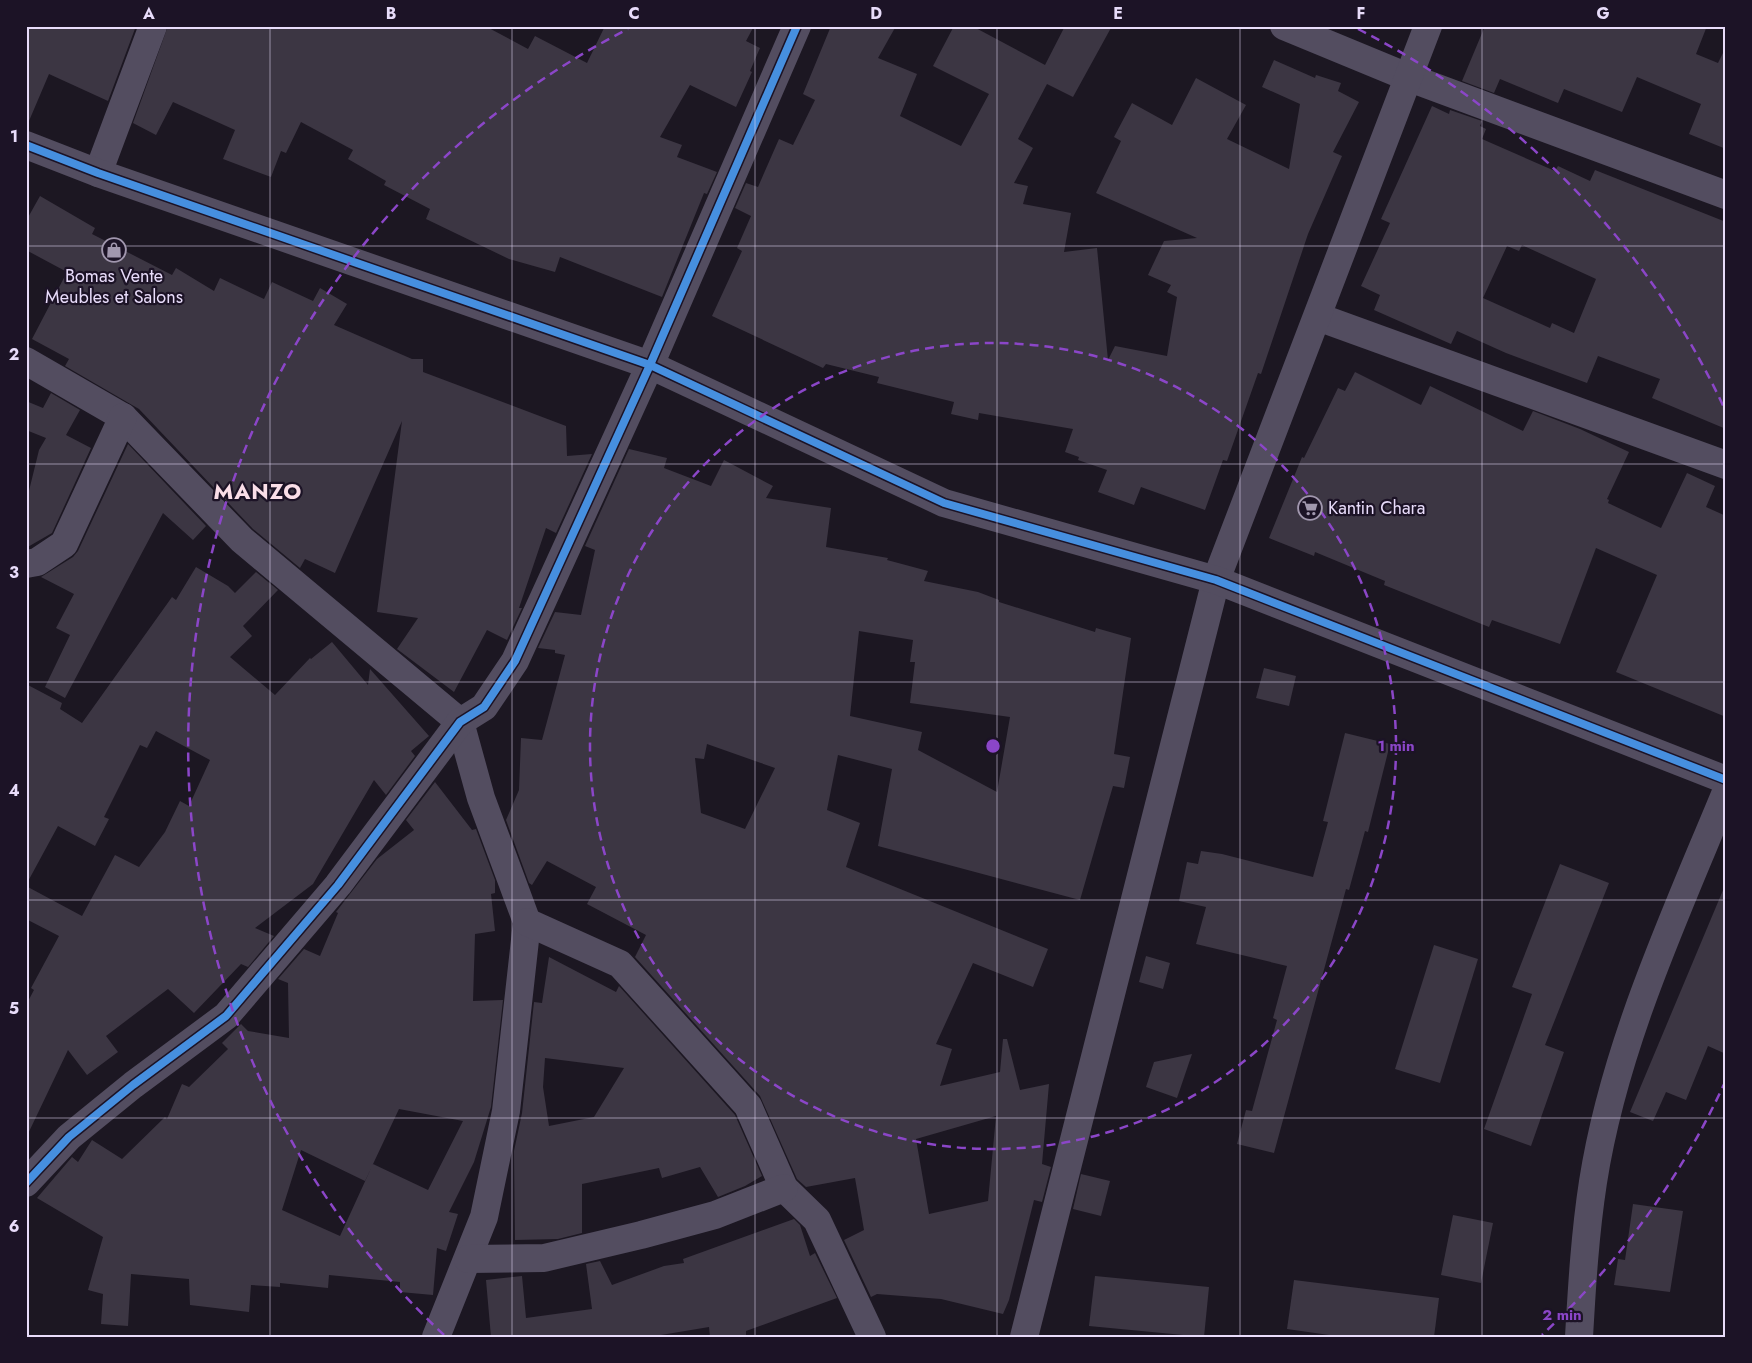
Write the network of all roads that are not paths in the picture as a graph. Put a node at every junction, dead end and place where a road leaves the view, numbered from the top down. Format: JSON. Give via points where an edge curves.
{"nodes":[{"id":1,"x":153,"y":26,"type":"edge"},
{"id":2,"x":797,"y":26,"type":"edge"},
{"id":3,"x":1284,"y":26,"type":"edge"},
{"id":4,"x":1428,"y":26,"type":"edge"},
{"id":5,"x":1410,"y":78,"type":"junction"},
{"id":6,"x":26,"y":145,"type":"edge"},
{"id":7,"x":98,"y":172,"type":"junction"},
{"id":8,"x":1726,"y":195,"type":"edge"},
{"id":9,"x":1318,"y":318,"type":"junction"},
{"id":10,"x":26,"y":362,"type":"edge"},
{"id":11,"x":650,"y":365,"type":"junction"},
{"id":12,"x":122,"y":417,"type":"junction"},
{"id":13,"x":1726,"y":465,"type":"edge"},
{"id":14,"x":26,"y":564,"type":"edge"},
{"id":15,"x":1216,"y":580,"type":"junction"},
{"id":16,"x":460,"y":722,"type":"junction"},
{"id":17,"x":1726,"y":780,"type":"edge"},
{"id":18,"x":1726,"y":792,"type":"edge"},
{"id":19,"x":527,"y":922,"type":"junction"},
{"id":20,"x":26,"y":1183,"type":"edge"},
{"id":21,"x":784,"y":1188,"type":"junction"},
{"id":22,"x":468,"y":1259,"type":"junction"},
{"id":23,"x":436,"y":1337,"type":"edge"},
{"id":24,"x":872,"y":1337,"type":"edge"},
{"id":25,"x":1024,"y":1337,"type":"edge"},
{"id":26,"x":1579,"y":1337,"type":"edge"}],
"edges":[{"from":1,"to":7,"type":"street"},
{"from":2,"to":11,"type":"street"},
{"from":3,"to":5,"type":"street"},
{"from":4,"to":5,"type":"street"},
{"from":5,"to":8,"type":"street"},
{"from":5,"to":9,"type":"street"},
{"from":6,"to":7,"type":"street"},
{"from":7,"to":11,"type":"street"},
{"from":9,"to":13,"type":"street"},
{"from":9,"to":15,"type":"street"},
{"from":10,"to":12,"type":"street"},
{"from":11,"to":15,"type":"street","via":[[944,503]]},
{"from":11,"to":16,"type":"street","via":[[515,661],[484,707]]},
{"from":12,"to":14,"type":"street","via":[[64,544],[37,562]]},
{"from":12,"to":16,"type":"street","via":[[242,540]]},
{"from":15,"to":17,"type":"street"},
{"from":15,"to":25,"type":"street"},
{"from":16,"to":19,"type":"street","via":[[481,798]]},
{"from":16,"to":20,"type":"street","via":[[338,885],[226,1016],[69,1137]]},
{"from":18,"to":26,"type":"street","via":[[1663,946],[1629,1040],[1610,1106],[1593,1181],[1584,1252]]},
{"from":19,"to":21,"type":"street","via":[[620,964],[748,1106]]},
{"from":19,"to":22,"type":"street","via":[[506,1112],[484,1217]]},
{"from":21,"to":22,"type":"street","via":[[715,1215],[544,1258]]},
{"from":21,"to":24,"type":"street","via":[[817,1220]]},
{"from":22,"to":23,"type":"street"}]}
